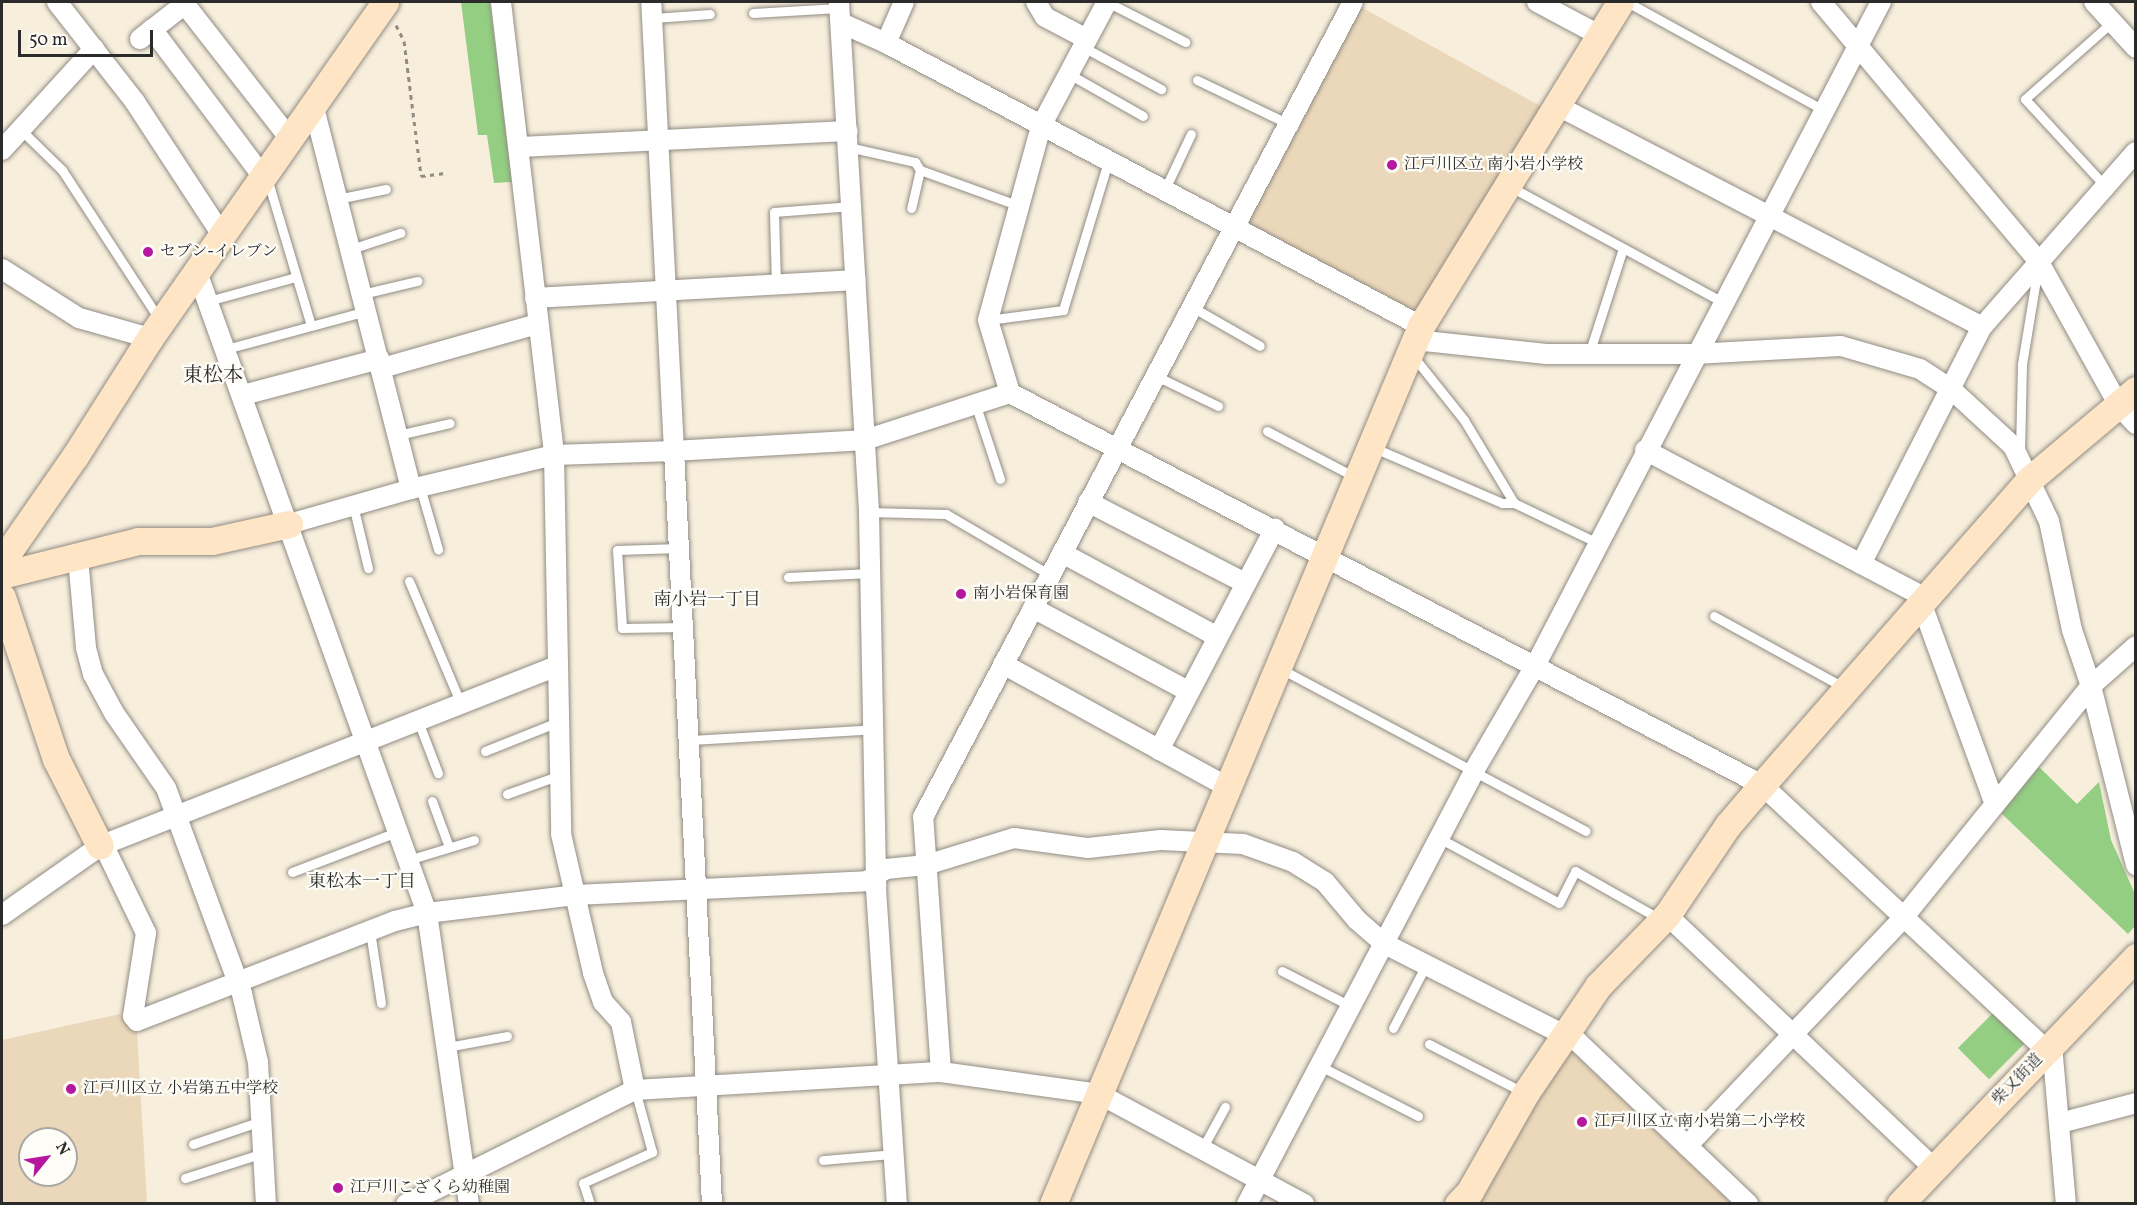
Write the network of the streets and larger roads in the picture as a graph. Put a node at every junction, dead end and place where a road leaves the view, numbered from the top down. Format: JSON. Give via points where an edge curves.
{"nodes":[{"id":1,"x":57,"y":2,"type":"edge"},
{"id":2,"x":501,"y":2,"type":"edge"},
{"id":3,"x":904,"y":2,"type":"edge"},
{"id":4,"x":1036,"y":2,"type":"edge"},
{"id":5,"x":1107,"y":2,"type":"edge"},
{"id":6,"x":1353,"y":2,"type":"edge"},
{"id":7,"x":1537,"y":2,"type":"edge"},
{"id":8,"x":1620,"y":2,"type":"edge"},
{"id":9,"x":1821,"y":2,"type":"edge"},
{"id":10,"x":1881,"y":2,"type":"edge"},
{"id":11,"x":2094,"y":2,"type":"edge"},
{"id":12,"x":184,"y":3,"type":"edge"},
{"id":13,"x":388,"y":9,"type":"edge"},
{"id":14,"x":652,"y":10,"type":"edge"},
{"id":15,"x":840,"y":11,"type":"edge"},
{"id":16,"x":1599,"y":35,"type":"junction"},
{"id":17,"x":886,"y":43,"type":"junction"},
{"id":18,"x":1085,"y":43,"type":"junction"},
{"id":19,"x":1858,"y":45,"type":"junction"},
{"id":20,"x":94,"y":48,"type":"junction"},
{"id":21,"x":2136,"y":48,"type":"edge"},
{"id":22,"x":1556,"y":105,"type":"junction"},
{"id":23,"x":314,"y":108,"type":"junction"},
{"id":24,"x":1041,"y":126,"type":"junction"},
{"id":25,"x":659,"y":139,"type":"junction"},
{"id":26,"x":848,"y":139,"type":"junction"},
{"id":27,"x":291,"y":140,"type":"junction"},
{"id":28,"x":520,"y":147,"type":"junction"},
{"id":29,"x":2,"y":150,"type":"edge"},
{"id":30,"x":2136,"y":152,"type":"edge"},
{"id":31,"x":265,"y":177,"type":"junction"},
{"id":32,"x":1769,"y":218,"type":"junction"},
{"id":33,"x":1234,"y":229,"type":"junction"},
{"id":34,"x":222,"y":235,"type":"junction"},
{"id":35,"x":2039,"y":262,"type":"junction"},
{"id":36,"x":2,"y":269,"type":"edge"},
{"id":37,"x":198,"y":275,"type":"junction"},
{"id":38,"x":855,"y":280,"type":"junction"},
{"id":39,"x":666,"y":290,"type":"junction"},
{"id":40,"x":535,"y":298,"type":"junction"},
{"id":41,"x":537,"y":324,"type":"junction"},
{"id":42,"x":1982,"y":327,"type":"junction"},
{"id":43,"x":156,"y":331,"type":"junction"},
{"id":44,"x":1415,"y":339,"type":"junction"},
{"id":45,"x":1694,"y":354,"type":"junction"},
{"id":46,"x":380,"y":364,"type":"junction"},
{"id":47,"x":1951,"y":389,"type":"junction"},
{"id":48,"x":1010,"y":393,"type":"junction"},
{"id":49,"x":243,"y":395,"type":"junction"},
{"id":50,"x":2130,"y":407,"type":"edge"},
{"id":51,"x":865,"y":441,"type":"junction"},
{"id":52,"x":1117,"y":447,"type":"junction"},
{"id":53,"x":1645,"y":450,"type":"junction"},
{"id":54,"x":674,"y":451,"type":"junction"},
{"id":55,"x":554,"y":455,"type":"junction"},
{"id":56,"x":2024,"y":469,"type":"junction"},
{"id":57,"x":416,"y":488,"type":"junction"},
{"id":58,"x":1088,"y":502,"type":"junction"},
{"id":59,"x":289,"y":524,"type":"junction"},
{"id":60,"x":1275,"y":528,"type":"junction"},
{"id":61,"x":1062,"y":553,"type":"junction"},
{"id":62,"x":1325,"y":555,"type":"junction"},
{"id":63,"x":78,"y":558,"type":"junction"},
{"id":64,"x":1861,"y":564,"type":"junction"},
{"id":65,"x":5,"y":565,"type":"edge"},
{"id":66,"x":1245,"y":583,"type":"junction"},
{"id":67,"x":2,"y":597,"type":"edge"},
{"id":68,"x":1922,"y":605,"type":"junction"},
{"id":69,"x":1033,"y":608,"type":"junction"},
{"id":70,"x":1216,"y":636,"type":"junction"},
{"id":71,"x":2136,"y":646,"type":"edge"},
{"id":72,"x":1003,"y":664,"type":"junction"},
{"id":73,"x":557,"y":666,"type":"junction"},
{"id":74,"x":1535,"y":666,"type":"junction"},
{"id":75,"x":2091,"y":686,"type":"junction"},
{"id":76,"x":1188,"y":691,"type":"junction"},
{"id":77,"x":367,"y":741,"type":"junction"},
{"id":78,"x":1159,"y":750,"type":"junction"},
{"id":79,"x":1762,"y":785,"type":"junction"},
{"id":80,"x":1228,"y":787,"type":"junction"},
{"id":81,"x":1995,"y":804,"type":"junction"},
{"id":82,"x":175,"y":817,"type":"junction"},
{"id":83,"x":1205,"y":842,"type":"junction"},
{"id":84,"x":102,"y":845,"type":"junction"},
{"id":85,"x":926,"y":865,"type":"junction"},
{"id":86,"x":2136,"y":865,"type":"edge"},
{"id":87,"x":876,"y":874,"type":"junction"},
{"id":88,"x":697,"y":891,"type":"junction"},
{"id":89,"x":575,"y":895,"type":"junction"},
{"id":90,"x":427,"y":913,"type":"junction"},
{"id":91,"x":2,"y":915,"type":"edge"},
{"id":92,"x":1664,"y":918,"type":"junction"},
{"id":93,"x":1903,"y":918,"type":"junction"},
{"id":94,"x":1385,"y":944,"type":"junction"},
{"id":95,"x":2136,"y":957,"type":"edge"},
{"id":96,"x":236,"y":981,"type":"junction"},
{"id":97,"x":1565,"y":1035,"type":"junction"},
{"id":98,"x":1794,"y":1035,"type":"junction"},
{"id":99,"x":2049,"y":1048,"type":"junction"},
{"id":100,"x":941,"y":1072,"type":"junction"},
{"id":101,"x":889,"y":1076,"type":"junction"},
{"id":102,"x":707,"y":1084,"type":"junction"},
{"id":103,"x":635,"y":1090,"type":"junction"},
{"id":104,"x":1100,"y":1094,"type":"junction"},
{"id":105,"x":2136,"y":1103,"type":"edge"},
{"id":106,"x":2060,"y":1123,"type":"junction"},
{"id":107,"x":1686,"y":1146,"type":"junction"},
{"id":108,"x":1934,"y":1168,"type":"junction"},
{"id":109,"x":465,"y":1175,"type":"junction"},
{"id":110,"x":1259,"y":1181,"type":"junction"},
{"id":111,"x":266,"y":1203,"type":"edge"},
{"id":112,"x":406,"y":1203,"type":"edge"},
{"id":113,"x":469,"y":1203,"type":"edge"},
{"id":114,"x":712,"y":1203,"type":"edge"},
{"id":115,"x":897,"y":1203,"type":"edge"},
{"id":116,"x":1053,"y":1203,"type":"edge"},
{"id":117,"x":1247,"y":1203,"type":"edge"},
{"id":118,"x":1304,"y":1203,"type":"edge"},
{"id":119,"x":1458,"y":1203,"type":"edge"},
{"id":120,"x":1748,"y":1203,"type":"edge"},
{"id":121,"x":1900,"y":1203,"type":"edge"},
{"id":122,"x":2066,"y":1203,"type":"edge"}],
"edges":[{"from":1,"to":20,"type":"street"},
{"from":2,"to":28,"type":"street"},
{"from":3,"to":17,"type":"street"},
{"from":4,"to":18,"type":"street","via":[[1045,17]]},
{"from":5,"to":18,"type":"street"},
{"from":6,"to":33,"type":"street"},
{"from":7,"to":16,"type":"street"},
{"from":8,"to":16,"type":"street"},
{"from":9,"to":19,"type":"street"},
{"from":10,"to":19,"type":"street"},
{"from":11,"to":21,"type":"street"},
{"from":12,"to":27,"type":"street"},
{"from":12,"to":31,"type":"street","via":[[146,34]]},
{"from":13,"to":23,"type":"street"},
{"from":14,"to":25,"type":"street"},
{"from":15,"to":17,"type":"street"},
{"from":15,"to":26,"type":"street"},
{"from":16,"to":22,"type":"street"},
{"from":17,"to":24,"type":"street"},
{"from":18,"to":24,"type":"street"},
{"from":19,"to":32,"type":"street"},
{"from":19,"to":35,"type":"street"},
{"from":20,"to":29,"type":"street"},
{"from":20,"to":34,"type":"street","via":[[135,102]]},
{"from":22,"to":32,"type":"street"},
{"from":22,"to":44,"type":"street"},
{"from":23,"to":27,"type":"street"},
{"from":23,"to":46,"type":"street"},
{"from":24,"to":33,"type":"street"},
{"from":24,"to":48,"type":"street","via":[[988,320]]},
{"from":25,"to":26,"type":"street"},
{"from":25,"to":28,"type":"street"},
{"from":25,"to":39,"type":"street"},
{"from":26,"to":38,"type":"street"},
{"from":27,"to":31,"type":"street"},
{"from":28,"to":40,"type":"street"},
{"from":30,"to":35,"type":"street"},
{"from":31,"to":34,"type":"street"},
{"from":32,"to":42,"type":"street"},
{"from":32,"to":45,"type":"street"},
{"from":33,"to":44,"type":"street"},
{"from":33,"to":52,"type":"street"},
{"from":34,"to":37,"type":"street"},
{"from":35,"to":42,"type":"street"},
{"from":35,"to":50,"type":"street"},
{"from":36,"to":43,"type":"street","via":[[79,318]]},
{"from":37,"to":43,"type":"street"},
{"from":37,"to":49,"type":"street"},
{"from":38,"to":39,"type":"street"},
{"from":38,"to":51,"type":"street"},
{"from":39,"to":40,"type":"street"},
{"from":39,"to":54,"type":"street"},
{"from":40,"to":41,"type":"street"},
{"from":41,"to":46,"type":"street"},
{"from":41,"to":55,"type":"street"},
{"from":42,"to":47,"type":"street"},
{"from":43,"to":65,"type":"street"},
{"from":44,"to":45,"type":"street","via":[[1546,354]]},
{"from":44,"to":62,"type":"street"},
{"from":45,"to":47,"type":"street","via":[[1841,346],[1920,369]]},
{"from":45,"to":53,"type":"street"},
{"from":46,"to":49,"type":"street"},
{"from":46,"to":57,"type":"street"},
{"from":47,"to":56,"type":"street","via":[[2013,446]]},
{"from":47,"to":64,"type":"street"},
{"from":48,"to":51,"type":"street"},
{"from":48,"to":52,"type":"street"},
{"from":49,"to":59,"type":"street"},
{"from":50,"to":56,"type":"street"},
{"from":51,"to":54,"type":"street"},
{"from":51,"to":87,"type":"street"},
{"from":52,"to":58,"type":"street"},
{"from":52,"to":60,"type":"street"},
{"from":53,"to":64,"type":"street"},
{"from":53,"to":74,"type":"street"},
{"from":54,"to":55,"type":"street"},
{"from":54,"to":88,"type":"street"},
{"from":55,"to":57,"type":"street"},
{"from":55,"to":73,"type":"street"},
{"from":56,"to":68,"type":"street"},
{"from":56,"to":75,"type":"street","via":[[2049,521],[2072,630]]},
{"from":57,"to":59,"type":"street"},
{"from":58,"to":61,"type":"street"},
{"from":58,"to":66,"type":"street"},
{"from":59,"to":63,"type":"street","via":[[212,541],[138,541]]},
{"from":59,"to":77,"type":"street"},
{"from":60,"to":62,"type":"street"},
{"from":60,"to":66,"type":"street"},
{"from":61,"to":69,"type":"street"},
{"from":61,"to":70,"type":"street"},
{"from":62,"to":74,"type":"street"},
{"from":62,"to":80,"type":"street"},
{"from":63,"to":65,"type":"street"},
{"from":63,"to":82,"type":"street","via":[[86,648],[93,674],[114,713],[166,788]]},
{"from":64,"to":68,"type":"street","via":[[1918,594]]},
{"from":66,"to":70,"type":"street"},
{"from":67,"to":84,"type":"street","via":[[56,759]]},
{"from":68,"to":79,"type":"street"},
{"from":68,"to":81,"type":"street"},
{"from":69,"to":72,"type":"street"},
{"from":69,"to":76,"type":"street"},
{"from":70,"to":76,"type":"street"},
{"from":71,"to":75,"type":"street"},
{"from":72,"to":78,"type":"street"},
{"from":72,"to":85,"type":"street","via":[[923,817]]},
{"from":73,"to":77,"type":"street"},
{"from":73,"to":89,"type":"street","via":[[561,834]]},
{"from":74,"to":79,"type":"street"},
{"from":74,"to":94,"type":"street","via":[[1475,769]]},
{"from":75,"to":81,"type":"street"},
{"from":75,"to":86,"type":"street"},
{"from":76,"to":78,"type":"street"},
{"from":77,"to":82,"type":"street"},
{"from":77,"to":90,"type":"street"},
{"from":78,"to":80,"type":"street"},
{"from":79,"to":92,"type":"street","via":[[1728,825]]},
{"from":79,"to":93,"type":"street"},
{"from":80,"to":83,"type":"street"},
{"from":81,"to":93,"type":"street"},
{"from":82,"to":84,"type":"street"},
{"from":82,"to":96,"type":"street"},
{"from":83,"to":85,"type":"street","via":[[1161,840],[1088,848],[1014,838]]},
{"from":83,"to":94,"type":"street","via":[[1243,844],[1293,862],[1325,882],[1357,920]]},
{"from":83,"to":104,"type":"street"},
{"from":84,"to":91,"type":"street"},
{"from":84,"to":96,"type":"street","via":[[146,933],[133,1016],[138,1021]]},
{"from":85,"to":87,"type":"street","via":[[886,869]]},
{"from":85,"to":100,"type":"street"},
{"from":87,"to":88,"type":"street","via":[[867,881]]},
{"from":87,"to":101,"type":"street"},
{"from":88,"to":89,"type":"street"},
{"from":88,"to":102,"type":"street"},
{"from":89,"to":90,"type":"street"},
{"from":89,"to":103,"type":"street","via":[[603,1002],[621,1022]]},
{"from":90,"to":96,"type":"street"},
{"from":90,"to":109,"type":"street"},
{"from":92,"to":97,"type":"street","via":[[1598,986]]},
{"from":92,"to":98,"type":"street"},
{"from":93,"to":98,"type":"street"},
{"from":93,"to":99,"type":"street"},
{"from":94,"to":97,"type":"street"},
{"from":94,"to":110,"type":"street"},
{"from":95,"to":99,"type":"street","name":"柴又街道"},
{"from":96,"to":111,"type":"street","via":[[258,1062]]},
{"from":97,"to":107,"type":"street","via":[[1578,1042]]},
{"from":97,"to":119,"type":"street"},
{"from":98,"to":107,"type":"street"},
{"from":98,"to":108,"type":"street"},
{"from":99,"to":106,"type":"street"},
{"from":99,"to":108,"type":"street","name":"柴又街道"},
{"from":100,"to":101,"type":"street"},
{"from":100,"to":104,"type":"street"},
{"from":101,"to":102,"type":"street"},
{"from":101,"to":115,"type":"street"},
{"from":102,"to":103,"type":"street"},
{"from":102,"to":114,"type":"street"},
{"from":103,"to":109,"type":"street"},
{"from":104,"to":110,"type":"street"},
{"from":104,"to":116,"type":"street"},
{"from":105,"to":106,"type":"street"},
{"from":106,"to":122,"type":"street"},
{"from":107,"to":120,"type":"street"},
{"from":108,"to":121,"type":"street","name":"柴又街道"},
{"from":109,"to":112,"type":"street"},
{"from":109,"to":113,"type":"street"},
{"from":110,"to":117,"type":"street"},
{"from":110,"to":118,"type":"street"}]}
